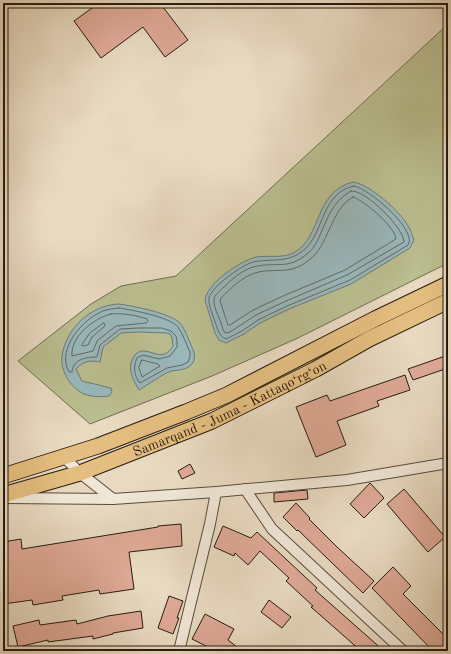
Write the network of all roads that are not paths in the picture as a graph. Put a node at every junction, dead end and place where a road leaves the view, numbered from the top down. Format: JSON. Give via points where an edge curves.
{"nodes":[{"id":1,"x":448,"y":284,"type":"edge"},
{"id":2,"x":448,"y":301,"type":"edge"},
{"id":3,"x":64,"y":457,"type":"junction"},
{"id":4,"x":448,"y":463,"type":"edge"},
{"id":5,"x":80,"y":473,"type":"junction"},
{"id":6,"x":3,"y":476,"type":"edge"},
{"id":7,"x":245,"y":489,"type":"junction"},
{"id":8,"x":216,"y":492,"type":"junction"},
{"id":9,"x":3,"y":495,"type":"edge"},
{"id":10,"x":3,"y":498,"type":"edge"},
{"id":11,"x":113,"y":499,"type":"junction"},
{"id":12,"x":179,"y":651,"type":"edge"},
{"id":13,"x":403,"y":651,"type":"edge"}],
"edges":[{"from":1,"to":3,"type":"main road","name":"Samarqand - Juma - Kattaqo‘rg‘on","via":[[227,395],[105,444]]},
{"from":2,"to":5,"type":"main road","name":"Samarqand - Juma - Kattaqo‘rg‘on","via":[[212,421]]},
{"from":3,"to":5,"type":"street"},
{"from":3,"to":6,"type":"main road","name":"Samarqand - Juma - Kattaqo‘rg‘on"},
{"from":4,"to":7,"type":"street","via":[[347,480]]},
{"from":5,"to":9,"type":"main road","name":"Samarqand - Juma - Kattaqo‘rg‘on"},
{"from":5,"to":11,"type":"street"},
{"from":7,"to":8,"type":"street"},
{"from":7,"to":13,"type":"street","via":[[272,529]]},
{"from":8,"to":11,"type":"street"},
{"from":8,"to":12,"type":"street"},
{"from":10,"to":11,"type":"street"}]}
